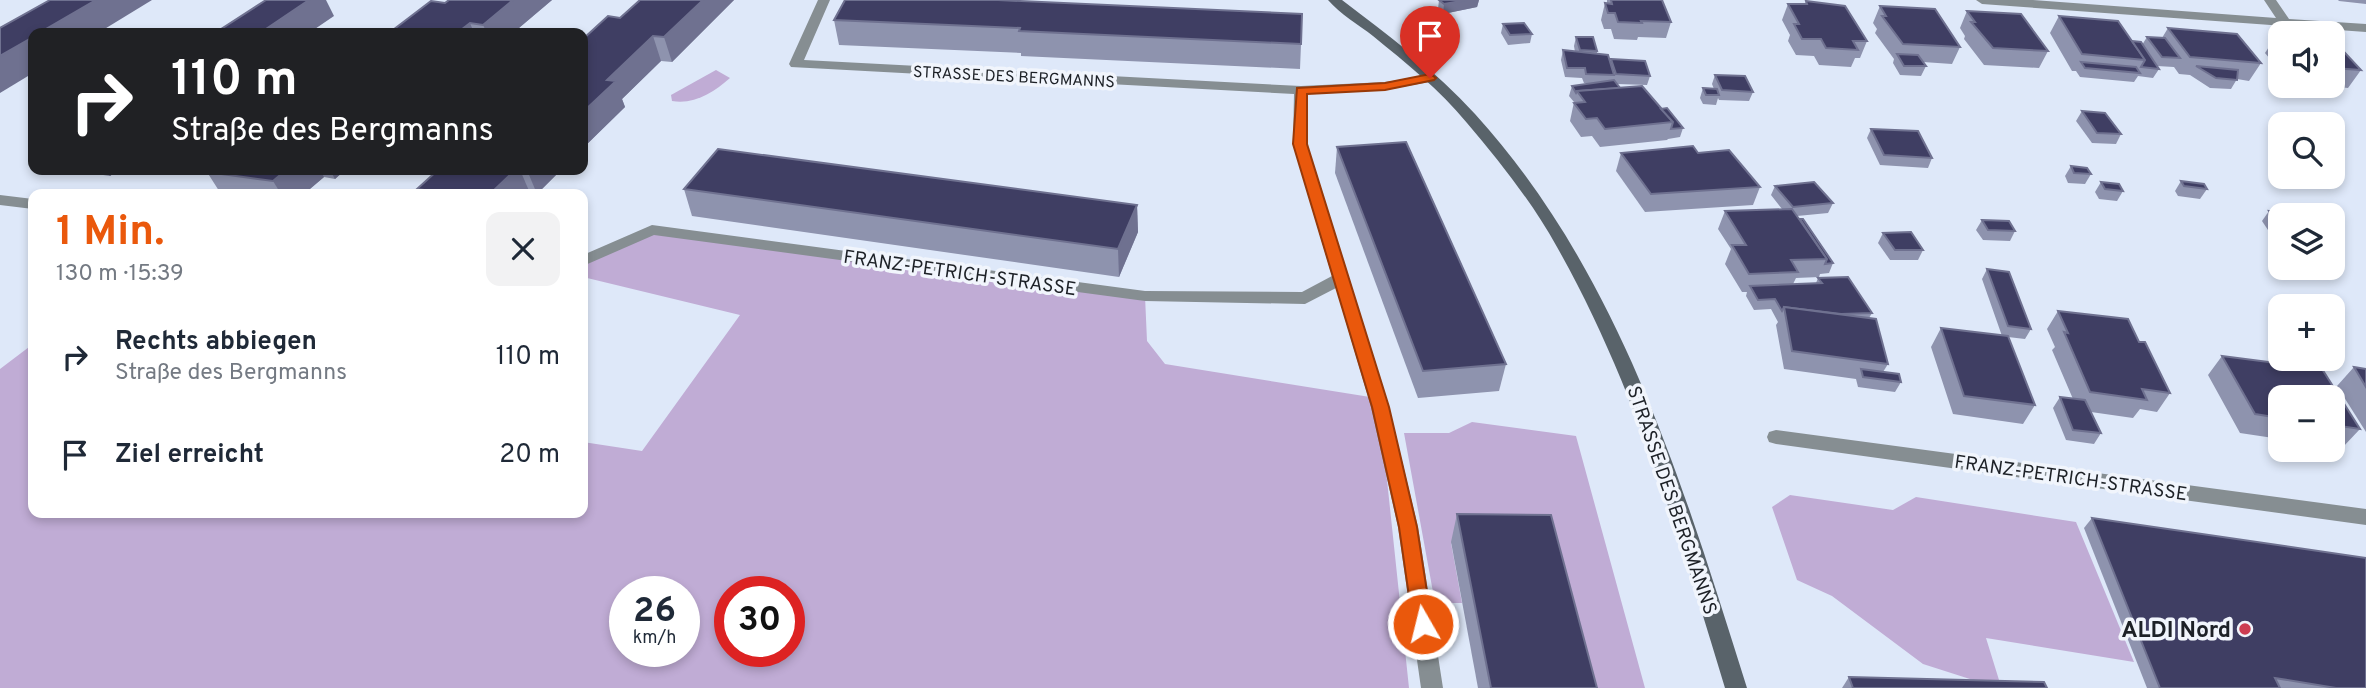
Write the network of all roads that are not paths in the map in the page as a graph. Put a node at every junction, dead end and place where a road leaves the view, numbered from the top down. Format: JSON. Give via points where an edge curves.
{"nodes":[{"id":1,"x":824,"y":0,"type":"edge"},
{"id":2,"x":1334,"y":0,"type":"edge"},
{"id":3,"x":1982,"y":0,"type":"edge"},
{"id":4,"x":2270,"y":0,"type":"edge"},
{"id":5,"x":2284,"y":20,"type":"junction"},
{"id":6,"x":2366,"y":28,"type":"edge"},
{"id":7,"x":1430,"y":78,"type":"junction"},
{"id":8,"x":1301,"y":90,"type":"junction"},
{"id":9,"x":0,"y":200,"type":"edge"},
{"id":10,"x":28,"y":203,"type":"edge"},
{"id":11,"x":588,"y":259,"type":"edge"},
{"id":12,"x":1340,"y":279,"type":"junction"},
{"id":13,"x":1776,"y":437,"type":"dead end"},
{"id":14,"x":2366,"y":517,"type":"edge"},
{"id":15,"x":1432,"y":688,"type":"edge"},
{"id":16,"x":1736,"y":688,"type":"edge"}],
"edges":[{"from":1,"to":8,"type":"street","name":"STRASSE DES BERGMANNS","via":[[796,64]]},
{"from":2,"to":7,"type":"main road","name":"STRASSE DES BERGMANNS"},
{"from":3,"to":5,"type":"street"},
{"from":4,"to":5,"type":"street"},
{"from":5,"to":6,"type":"street"},
{"from":7,"to":8,"type":"street","name":"STRASSE DES BERGMANNS","via":[[1385,86]]},
{"from":7,"to":16,"type":"main road","name":"STRASSE DES BERGMANNS","via":[[1471,119],[1526,188],[1577,266],[1646,412]]},
{"from":8,"to":12,"type":"street","via":[[1300,144]]},
{"from":9,"to":10,"type":"street"},
{"from":11,"to":12,"type":"street","name":"FRANZ-PETRICH-STRASSE","via":[[652,230],[1146,296],[1305,298]]},
{"from":12,"to":15,"type":"street","via":[[1380,407],[1408,527]]},
{"from":13,"to":14,"type":"street","name":"FRANZ-PETRICH-STRASSE"}]}
